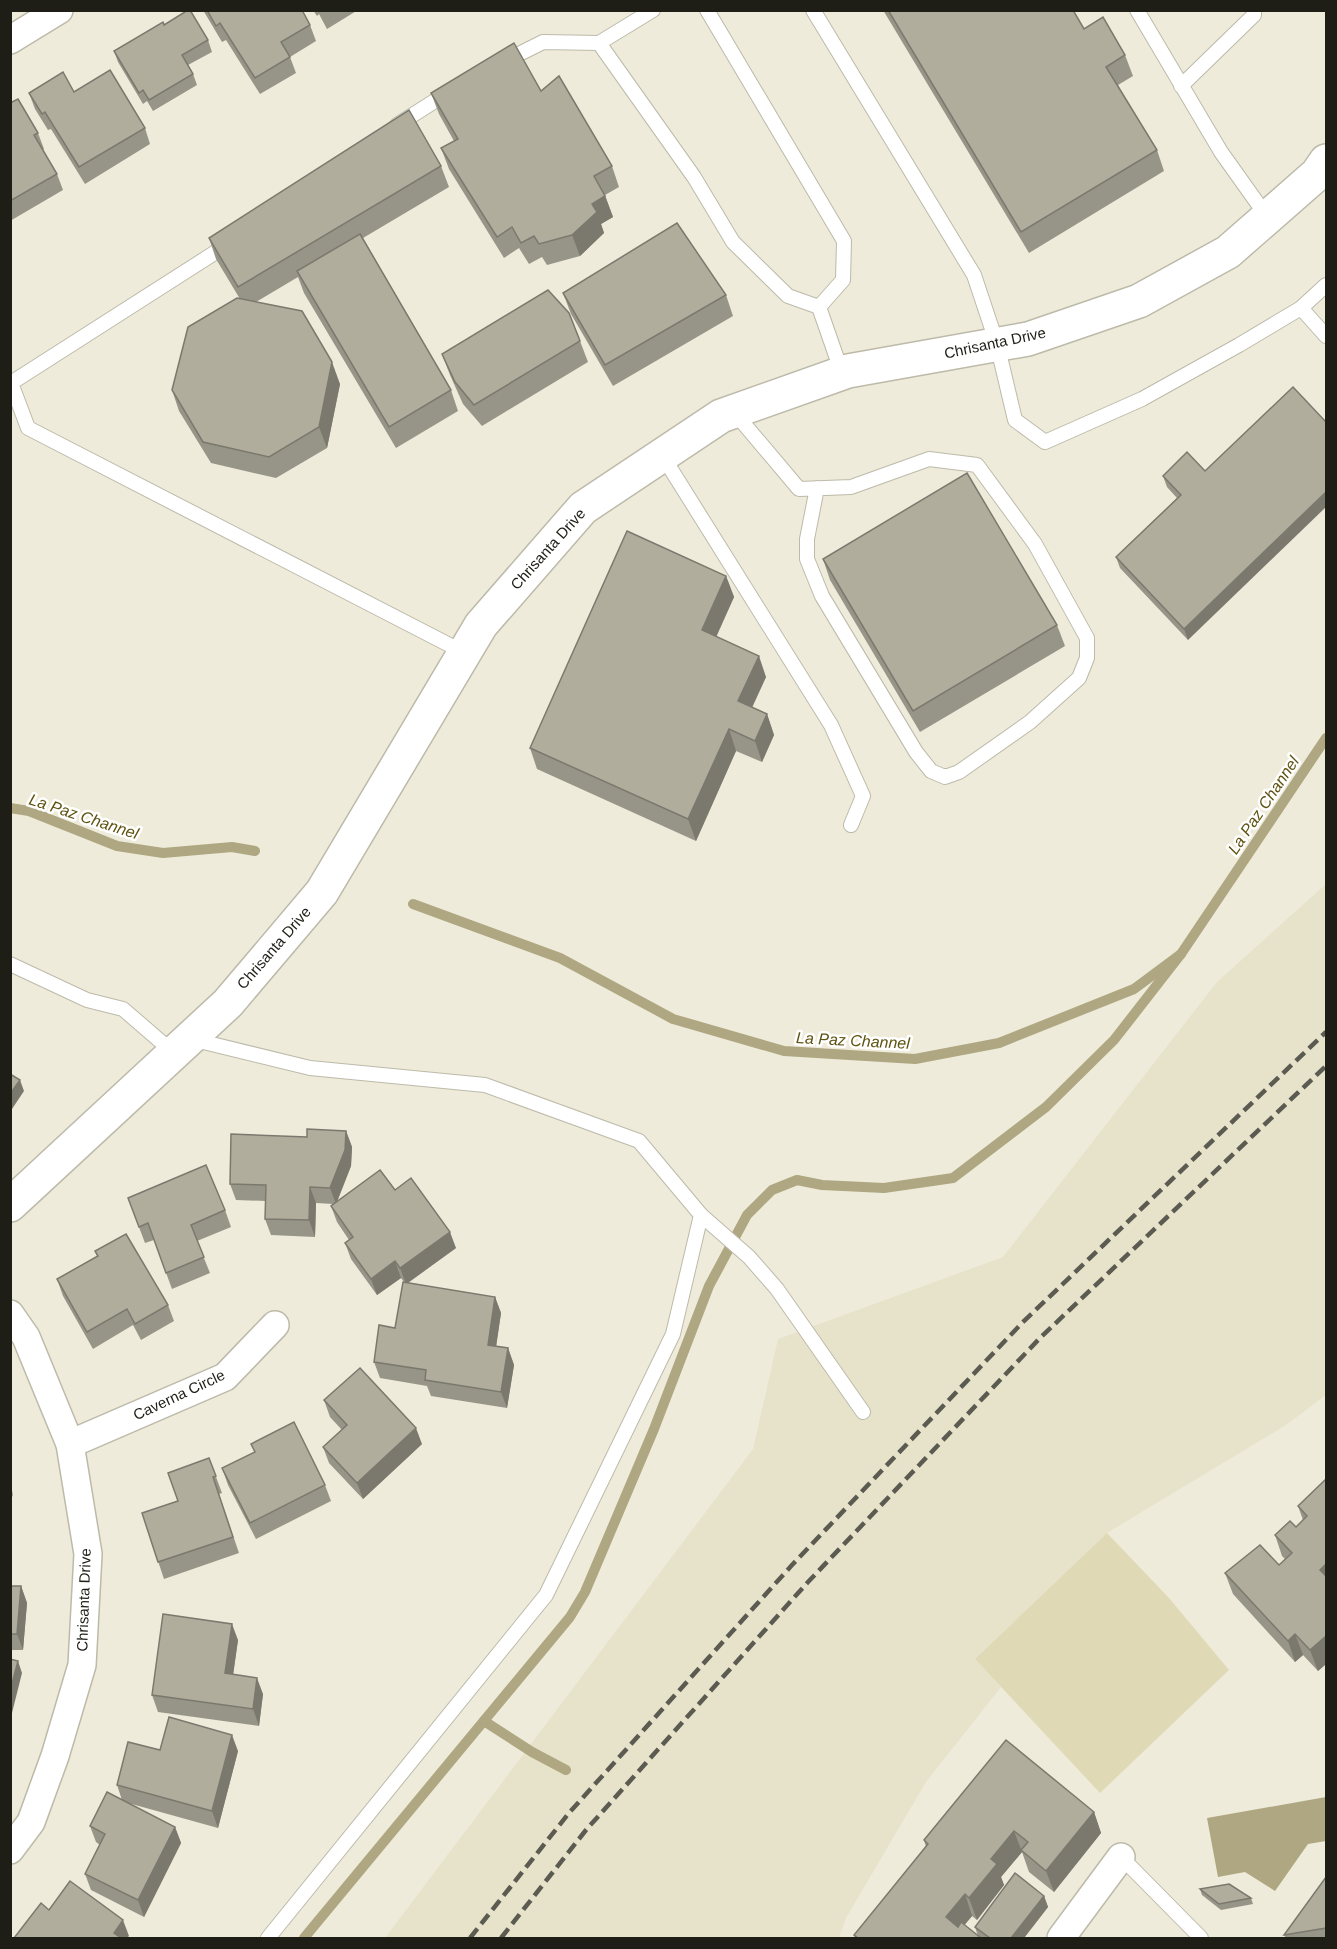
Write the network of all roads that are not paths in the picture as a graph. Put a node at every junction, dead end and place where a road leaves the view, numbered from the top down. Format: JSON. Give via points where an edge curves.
{"nodes":[{"id":1,"x":59,"y":10,"type":"edge"},
{"id":2,"x":653,"y":10,"type":"edge"},
{"id":3,"x":707,"y":10,"type":"edge"},
{"id":4,"x":813,"y":10,"type":"edge"},
{"id":5,"x":1137,"y":10,"type":"edge"},
{"id":6,"x":1254,"y":10,"type":"edge"},
{"id":7,"x":10,"y":40,"type":"edge"},
{"id":8,"x":599,"y":43,"type":"junction"},
{"id":9,"x":495,"y":66,"type":"edge"},
{"id":10,"x":1181,"y":86,"type":"junction"},
{"id":11,"x":456,"y":88,"type":"edge"},
{"id":12,"x":385,"y":133,"type":"edge"},
{"id":13,"x":1326,"y":161,"type":"edge"},
{"id":14,"x":1268,"y":218,"type":"junction"},
{"id":15,"x":235,"y":233,"type":"edge"},
{"id":16,"x":1326,"y":285,"type":"edge"},
{"id":17,"x":819,"y":307,"type":"junction"},
{"id":18,"x":1301,"y":308,"type":"junction"},
{"id":19,"x":1326,"y":336,"type":"edge"},
{"id":20,"x":997,"y":345,"type":"junction"},
{"id":21,"x":842,"y":373,"type":"junction"},
{"id":22,"x":734,"y":412,"type":"junction"},
{"id":23,"x":662,"y":455,"type":"junction"},
{"id":24,"x":817,"y":488,"type":"junction"},
{"id":25,"x":465,"y":653,"type":"junction"},
{"id":26,"x":851,"y":825,"type":"dead end"},
{"id":27,"x":10,"y":964,"type":"edge"},
{"id":28,"x":181,"y":1046,"type":"junction"},
{"id":29,"x":10,"y":1205,"type":"edge"},
{"id":30,"x":701,"y":1215,"type":"junction"},
{"id":31,"x":10,"y":1314,"type":"edge"},
{"id":32,"x":275,"y":1325,"type":"dead end"},
{"id":33,"x":863,"y":1412,"type":"dead end"},
{"id":34,"x":70,"y":1444,"type":"junction"},
{"id":35,"x":10,"y":1850,"type":"edge"},
{"id":36,"x":1121,"y":1857,"type":"joint"},
{"id":37,"x":268,"y":1938,"type":"edge"},
{"id":38,"x":1061,"y":1938,"type":"edge"},
{"id":39,"x":1201,"y":1938,"type":"edge"}],
"edges":[{"from":1,"to":7,"type":"street"},
{"from":2,"to":8,"type":"lane"},
{"from":3,"to":17,"type":"lane","via":[[844,241],[843,280]]},
{"from":4,"to":20,"type":"lane","via":[[974,275]]},
{"from":5,"to":10,"type":"lane"},
{"from":6,"to":10,"type":"lane","via":[[1254,15]]},
{"from":8,"to":9,"type":"lane","via":[[543,42]]},
{"from":8,"to":17,"type":"lane","via":[[694,177],[733,242],[788,296]]},
{"from":10,"to":14,"type":"lane"},
{"from":11,"to":12,"type":"lane"},
{"from":13,"to":14,"type":"street","name":"Chrisanta Drive"},
{"from":14,"to":20,"type":"street","name":"Chrisanta Drive","via":[[1228,252],[1139,301],[1028,339]]},
{"from":15,"to":25,"type":"lane","via":[[219,250],[11,383],[28,428]]},
{"from":16,"to":18,"type":"lane"},
{"from":17,"to":21,"type":"lane"},
{"from":18,"to":19,"type":"lane"},
{"from":18,"to":20,"type":"lane","via":[[1142,399],[1045,442],[1015,420]]},
{"from":20,"to":21,"type":"street","name":"Chrisanta Drive"},
{"from":21,"to":22,"type":"street","name":"Chrisanta Drive"},
{"from":22,"to":23,"type":"street","name":"Chrisanta Drive"},
{"from":22,"to":24,"type":"lane","via":[[799,489]]},
{"from":23,"to":25,"type":"street","name":"Chrisanta Drive","via":[[583,508],[481,625]]},
{"from":23,"to":26,"type":"lane","via":[[831,725],[863,795]]},
{"from":24,"to":24,"type":"lane","via":[[851,487],[929,459],[977,465],[1035,544],[1087,638],[1087,658],[1079,678],[1030,722],[959,772],[945,777],[931,771],[822,596],[807,559]]},
{"from":25,"to":28,"type":"street","name":"Chrisanta Drive","via":[[322,892],[228,1003]]},
{"from":27,"to":28,"type":"lane","via":[[87,1000],[123,1009]]},
{"from":28,"to":29,"type":"street","name":"Chrisanta Drive"},
{"from":28,"to":30,"type":"lane","via":[[310,1068],[485,1085],[639,1141]]},
{"from":30,"to":33,"type":"lane","via":[[749,1257],[777,1289]]},
{"from":30,"to":37,"type":"lane","via":[[673,1334],[546,1595]]},
{"from":31,"to":34,"type":"street","name":"Chrisanta Drive","via":[[26,1337]]},
{"from":32,"to":34,"type":"street","name":"Caverna Circle","via":[[225,1377]]},
{"from":34,"to":35,"type":"street","name":"Chrisanta Drive","via":[[88,1554],[82,1665],[31,1822]]},
{"from":36,"to":38,"type":"street"},
{"from":36,"to":39,"type":"lane"}]}
